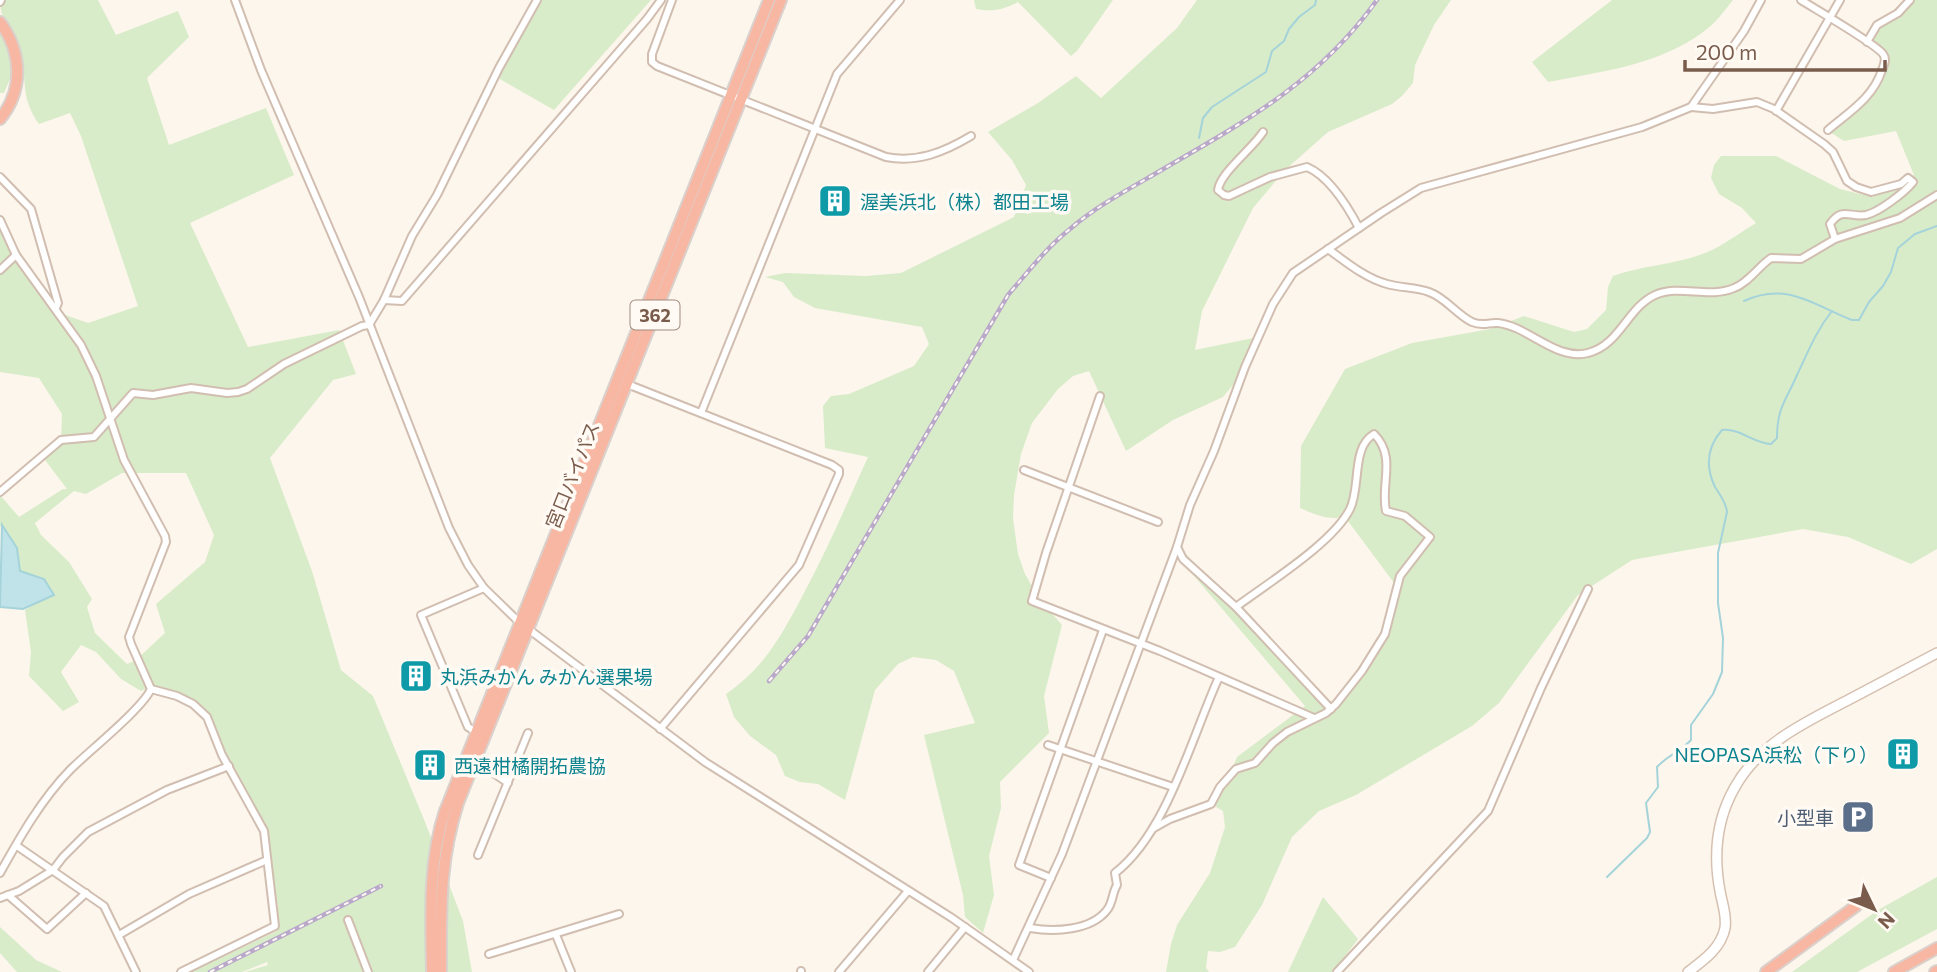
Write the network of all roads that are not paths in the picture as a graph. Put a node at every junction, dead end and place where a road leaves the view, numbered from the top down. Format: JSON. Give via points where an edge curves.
{"nodes":[{"id":1,"x":537,"y":0,"type":"edge"},
{"id":2,"x":661,"y":0,"type":"edge"},
{"id":3,"x":672,"y":0,"type":"edge"},
{"id":4,"x":769,"y":0,"type":"edge"},
{"id":5,"x":781,"y":0,"type":"edge"},
{"id":6,"x":900,"y":0,"type":"edge"},
{"id":7,"x":1761,"y":0,"type":"edge"},
{"id":8,"x":1801,"y":0,"type":"edge"},
{"id":9,"x":1840,"y":0,"type":"edge"},
{"id":10,"x":1910,"y":0,"type":"edge"},
{"id":11,"x":238,"y":2,"type":"edge"},
{"id":12,"x":1829,"y":18,"type":"junction"},
{"id":13,"x":0,"y":22,"type":"edge"},
{"id":14,"x":1867,"y":42,"type":"junction"},
{"id":15,"x":736,"y":98,"type":"junction"},
{"id":16,"x":1690,"y":107,"type":"junction"},
{"id":17,"x":1776,"y":111,"type":"junction"},
{"id":18,"x":0,"y":119,"type":"edge"},
{"id":19,"x":814,"y":131,"type":"junction"},
{"id":20,"x":1828,"y":131,"type":"dead end"},
{"id":21,"x":1263,"y":132,"type":"dead end"},
{"id":22,"x":971,"y":136,"type":"dead end"},
{"id":23,"x":0,"y":177,"type":"edge"},
{"id":24,"x":1937,"y":195,"type":"edge"},
{"id":25,"x":0,"y":220,"type":"edge"},
{"id":26,"x":1359,"y":228,"type":"junction"},
{"id":27,"x":1835,"y":239,"type":"junction"},
{"id":28,"x":1328,"y":249,"type":"junction"},
{"id":29,"x":16,"y":255,"type":"junction"},
{"id":30,"x":0,"y":270,"type":"edge"},
{"id":31,"x":384,"y":300,"type":"junction"},
{"id":32,"x":56,"y":308,"type":"junction"},
{"id":33,"x":369,"y":326,"type":"junction"},
{"id":34,"x":627,"y":384,"type":"junction"},
{"id":35,"x":1100,"y":396,"type":"dead end"},
{"id":36,"x":701,"y":414,"type":"junction"},
{"id":37,"x":111,"y":421,"type":"junction"},
{"id":38,"x":1024,"y":470,"type":"dead end"},
{"id":39,"x":1069,"y":487,"type":"junction"},
{"id":40,"x":0,"y":492,"type":"edge"},
{"id":41,"x":1158,"y":522,"type":"dead end"},
{"id":42,"x":1177,"y":547,"type":"junction"},
{"id":43,"x":484,"y":588,"type":"junction"},
{"id":44,"x":1588,"y":589,"type":"dead end"},
{"id":45,"x":1236,"y":607,"type":"junction"},
{"id":46,"x":524,"y":626,"type":"junction"},
{"id":47,"x":1103,"y":630,"type":"junction"},
{"id":48,"x":1139,"y":644,"type":"junction"},
{"id":49,"x":1937,"y":653,"type":"edge"},
{"id":50,"x":1219,"y":677,"type":"junction"},
{"id":51,"x":151,"y":689,"type":"junction"},
{"id":52,"x":1331,"y":709,"type":"junction"},
{"id":53,"x":1314,"y":718,"type":"junction"},
{"id":54,"x":660,"y":729,"type":"junction"},
{"id":55,"x":476,"y":732,"type":"junction"},
{"id":56,"x":528,"y":733,"type":"dead end"},
{"id":57,"x":1048,"y":745,"type":"dead end"},
{"id":58,"x":1061,"y":750,"type":"junction"},
{"id":59,"x":476,"y":761,"type":"junction"},
{"id":60,"x":1096,"y":762,"type":"junction"},
{"id":61,"x":229,"y":766,"type":"junction"},
{"id":62,"x":508,"y":783,"type":"junction"},
{"id":63,"x":1173,"y":787,"type":"junction"},
{"id":64,"x":1154,"y":828,"type":"junction"},
{"id":65,"x":17,"y":846,"type":"junction"},
{"id":66,"x":478,"y":855,"type":"dead end"},
{"id":67,"x":267,"y":860,"type":"junction"},
{"id":68,"x":53,"y":870,"type":"junction"},
{"id":69,"x":0,"y":873,"type":"edge"},
{"id":70,"x":1051,"y":878,"type":"junction"},
{"id":71,"x":908,"y":891,"type":"junction"},
{"id":72,"x":86,"y":893,"type":"junction"},
{"id":73,"x":8,"y":895,"type":"junction"},
{"id":74,"x":0,"y":898,"type":"edge"},
{"id":75,"x":1856,"y":906,"type":"dead end"},
{"id":76,"x":619,"y":914,"type":"dead end"},
{"id":77,"x":348,"y":919,"type":"dead end"},
{"id":78,"x":965,"y":927,"type":"junction"},
{"id":79,"x":1030,"y":928,"type":"junction"},
{"id":80,"x":119,"y":935,"type":"junction"},
{"id":81,"x":556,"y":935,"type":"junction"},
{"id":82,"x":1937,"y":948,"type":"edge"},
{"id":83,"x":489,"y":954,"type":"dead end"},
{"id":84,"x":1013,"y":960,"type":"junction"},
{"id":85,"x":136,"y":972,"type":"edge"},
{"id":86,"x":181,"y":972,"type":"edge"},
{"id":87,"x":368,"y":972,"type":"edge"},
{"id":88,"x":432,"y":972,"type":"edge"},
{"id":89,"x":441,"y":972,"type":"edge"},
{"id":90,"x":571,"y":972,"type":"edge"},
{"id":91,"x":839,"y":972,"type":"edge"},
{"id":92,"x":928,"y":972,"type":"edge"},
{"id":93,"x":1029,"y":972,"type":"edge"},
{"id":94,"x":1337,"y":972,"type":"edge"},
{"id":95,"x":1688,"y":972,"type":"edge"},
{"id":96,"x":1766,"y":972,"type":"edge"},
{"id":97,"x":1894,"y":972,"type":"edge"}],
"edges":[{"from":1,"to":31,"type":"street","via":[[412,236]]},
{"from":2,"to":31,"type":"street","via":[[402,301]]},
{"from":3,"to":15,"type":"street","via":[[652,62]]},
{"from":4,"to":15,"type":"highway","name":"宮口バイパス","number":"362"},
{"from":5,"to":15,"type":"highway","name":"宮口バイパス","number":"362"},
{"from":6,"to":19,"type":"street","via":[[837,74]]},
{"from":7,"to":16,"type":"street"},
{"from":8,"to":12,"type":"street"},
{"from":9,"to":12,"type":"street"},
{"from":10,"to":14,"type":"street","via":[[1877,25]]},
{"from":11,"to":33,"type":"street","via":[[261,69]]},
{"from":12,"to":14,"type":"street"},
{"from":12,"to":17,"type":"street"},
{"from":13,"to":18,"type":"highway","via":[[18,68],[16,89]]},
{"from":14,"to":20,"type":"street","via":[[1884,56],[1878,81],[1857,107]]},
{"from":15,"to":19,"type":"street"},
{"from":15,"to":34,"type":"highway","name":"宮口バイパス","number":"362"},
{"from":15,"to":46,"type":"highway","name":"宮口バイパス","number":"362"},
{"from":16,"to":17,"type":"street","via":[[1713,109],[1757,102]]},
{"from":16,"to":26,"type":"street","via":[[1642,127],[1421,188]]},
{"from":17,"to":27,"type":"street","via":[[1833,152],[1847,181],[1856,187],[1871,192],[1908,178],[1913,182],[1867,215],[1835,216],[1830,223]]},
{"from":19,"to":22,"type":"street","via":[[877,155],[903,159],[942,152]]},
{"from":19,"to":36,"type":"street"},
{"from":21,"to":26,"type":"street","via":[[1218,190],[1229,196],[1270,177],[1307,167],[1329,185]]},
{"from":23,"to":32,"type":"street","via":[[31,209]]},
{"from":24,"to":27,"type":"street","via":[[1900,218]]},
{"from":25,"to":29,"type":"street"},
{"from":26,"to":28,"type":"street"},
{"from":27,"to":28,"type":"street","via":[[1801,259],[1771,258],[1735,288],[1669,290],[1656,295],[1641,303],[1612,340],[1586,353],[1572,354],[1498,323],[1474,323],[1442,298],[1374,279]]},
{"from":28,"to":42,"type":"street","via":[[1293,273],[1273,304]]},
{"from":29,"to":30,"type":"street"},
{"from":29,"to":32,"type":"street"},
{"from":31,"to":33,"type":"street"},
{"from":32,"to":37,"type":"street","via":[[81,345]]},
{"from":33,"to":37,"type":"street","via":[[308,351],[238,392],[191,388],[134,393]]},
{"from":33,"to":43,"type":"street","via":[[450,528]]},
{"from":34,"to":36,"type":"street"},
{"from":34,"to":46,"type":"highway","name":"宮口バイパス","number":"362"},
{"from":35,"to":39,"type":"street"},
{"from":36,"to":54,"type":"street","via":[[832,465],[839,474],[799,565]]},
{"from":37,"to":40,"type":"street","via":[[94,437],[61,440]]},
{"from":37,"to":51,"type":"street","via":[[124,460],[166,542],[129,637]]},
{"from":38,"to":39,"type":"street"},
{"from":39,"to":41,"type":"street"},
{"from":39,"to":47,"type":"street","via":[[1032,601]]},
{"from":42,"to":45,"type":"street","via":[[1183,559]]},
{"from":42,"to":48,"type":"street"},
{"from":43,"to":46,"type":"street"},
{"from":43,"to":55,"type":"street","via":[[421,615],[468,727]]},
{"from":44,"to":94,"type":"street","via":[[1488,811]]},
{"from":45,"to":52,"type":"street"},
{"from":45,"to":52,"type":"street","via":[[1314,548],[1345,517],[1354,497],[1357,461],[1374,434],[1389,462],[1386,511],[1405,516],[1430,537],[1400,576],[1381,641]]},
{"from":46,"to":54,"type":"street"},
{"from":46,"to":55,"type":"highway","name":"宮口バイパス","number":"362"},
{"from":46,"to":59,"type":"highway","name":"宮口バイパス","number":"362"},
{"from":47,"to":48,"type":"street"},
{"from":47,"to":58,"type":"street"},
{"from":48,"to":50,"type":"street"},
{"from":48,"to":60,"type":"street"},
{"from":49,"to":95,"type":"street","via":[[1793,729],[1748,768],[1726,807],[1717,841],[1725,927],[1719,943]]},
{"from":50,"to":53,"type":"street"},
{"from":50,"to":63,"type":"street"},
{"from":51,"to":61,"type":"street","via":[[177,696],[207,717]]},
{"from":51,"to":65,"type":"street","via":[[41,803]]},
{"from":52,"to":53,"type":"street"},
{"from":53,"to":64,"type":"street","via":[[1287,732],[1255,763],[1236,769],[1211,804]]},
{"from":54,"to":71,"type":"street"},
{"from":55,"to":88,"type":"highway","name":"宮口バイパス","number":"362","via":[[437,844]]},
{"from":56,"to":62,"type":"street"},
{"from":57,"to":58,"type":"street"},
{"from":58,"to":60,"type":"street"},
{"from":58,"to":70,"type":"street","via":[[1019,865]]},
{"from":59,"to":62,"type":"street"},
{"from":59,"to":89,"type":"highway","name":"宮口バイパス","number":"362","via":[[445,851]]},
{"from":60,"to":63,"type":"street"},
{"from":60,"to":70,"type":"street"},
{"from":61,"to":67,"type":"street","via":[[264,831]]},
{"from":61,"to":68,"type":"street","via":[[167,790],[88,832]]},
{"from":62,"to":66,"type":"street"},
{"from":63,"to":64,"type":"street"},
{"from":64,"to":79,"type":"street","via":[[1129,863],[1115,873],[1117,885],[1110,907],[1098,919],[1066,928]]},
{"from":65,"to":68,"type":"street"},
{"from":65,"to":69,"type":"street"},
{"from":67,"to":80,"type":"street","via":[[198,890]]},
{"from":67,"to":86,"type":"street","via":[[275,926]]},
{"from":68,"to":72,"type":"street"},
{"from":68,"to":73,"type":"street"},
{"from":70,"to":79,"type":"street"},
{"from":71,"to":78,"type":"street"},
{"from":71,"to":91,"type":"street"},
{"from":72,"to":73,"type":"street","via":[[47,929]]},
{"from":72,"to":80,"type":"street","via":[[104,906]]},
{"from":73,"to":74,"type":"street"},
{"from":75,"to":96,"type":"highway"},
{"from":76,"to":81,"type":"street"},
{"from":77,"to":87,"type":"street"},
{"from":78,"to":84,"type":"street"},
{"from":78,"to":92,"type":"street"},
{"from":79,"to":84,"type":"street"},
{"from":80,"to":85,"type":"street"},
{"from":81,"to":83,"type":"street"},
{"from":81,"to":90,"type":"street"},
{"from":82,"to":97,"type":"highway"},
{"from":84,"to":93,"type":"street"}]}
